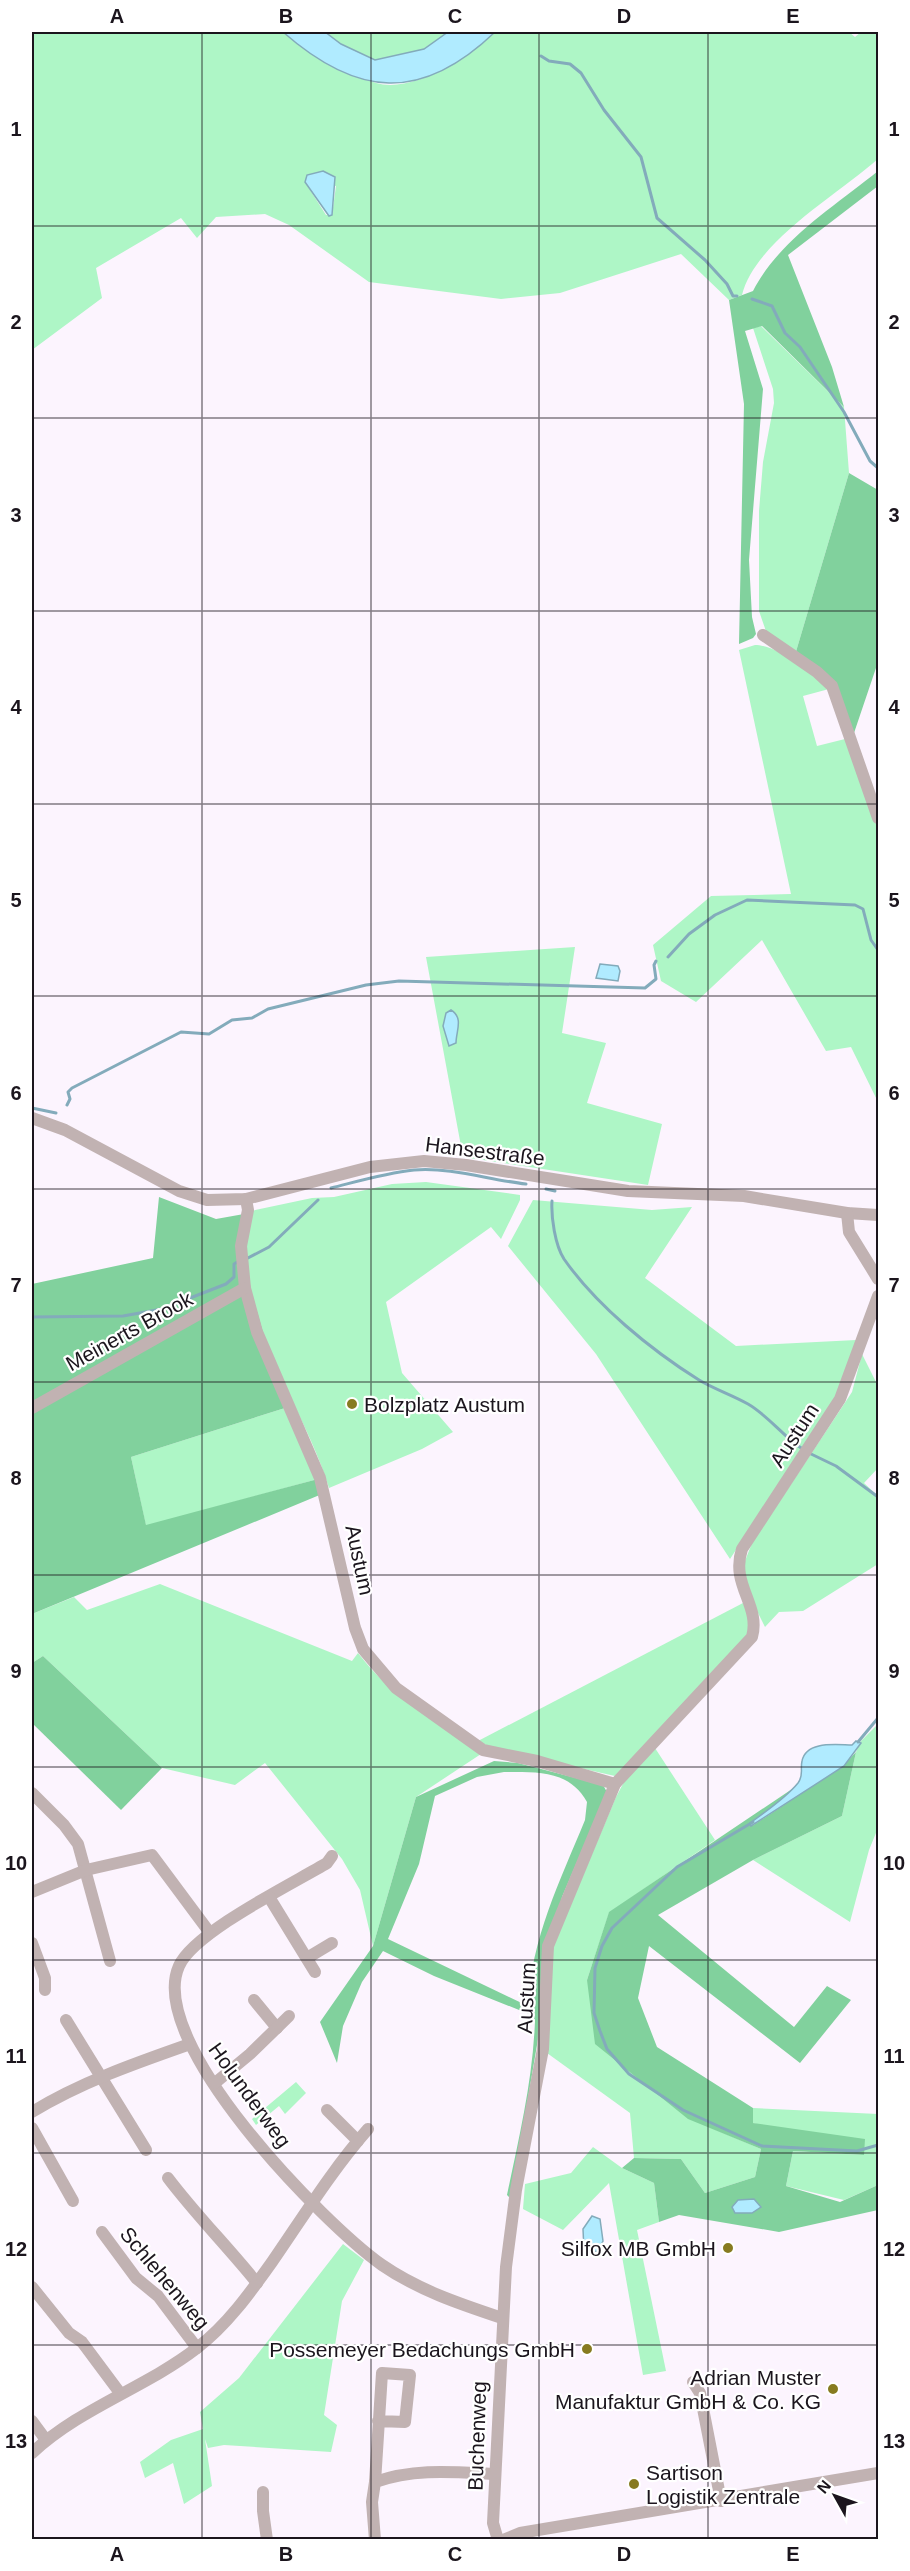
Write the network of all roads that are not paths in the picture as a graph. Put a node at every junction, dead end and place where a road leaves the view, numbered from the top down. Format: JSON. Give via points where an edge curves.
{"nodes":[{"id":1,"x":764,"y":635,"type":"dead end"},
{"id":2,"x":879,"y":818,"type":"edge"},
{"id":3,"x":32,"y":1118,"type":"edge"},
{"id":4,"x":246,"y":1199,"type":"junction"},
{"id":5,"x":847,"y":1213,"type":"junction"},
{"id":6,"x":879,"y":1215,"type":"edge"},
{"id":7,"x":879,"y":1280,"type":"edge"},
{"id":8,"x":245,"y":1288,"type":"junction"},
{"id":9,"x":879,"y":1296,"type":"edge"},
{"id":10,"x":32,"y":1408,"type":"edge"},
{"id":11,"x":615,"y":1784,"type":"junction"},
{"id":12,"x":32,"y":1793,"type":"edge"},
{"id":13,"x":332,"y":1856,"type":"dead end"},
{"id":14,"x":86,"y":1870,"type":"junction"},
{"id":15,"x":32,"y":1892,"type":"edge"},
{"id":16,"x":269,"y":1897,"type":"junction"},
{"id":17,"x":210,"y":1933,"type":"junction"},
{"id":18,"x":32,"y":1943,"type":"edge"},
{"id":19,"x":332,"y":1943,"type":"dead end"},
{"id":20,"x":307,"y":1958,"type":"junction"},
{"id":21,"x":110,"y":1961,"type":"dead end"},
{"id":22,"x":315,"y":1972,"type":"dead end"},
{"id":23,"x":45,"y":1990,"type":"dead end"},
{"id":24,"x":254,"y":2000,"type":"dead end"},
{"id":25,"x":289,"y":2016,"type":"dead end"},
{"id":26,"x":66,"y":2020,"type":"dead end"},
{"id":27,"x":277,"y":2028,"type":"junction"},
{"id":28,"x":190,"y":2044,"type":"junction"},
{"id":29,"x":102,"y":2077,"type":"junction"},
{"id":30,"x":215,"y":2083,"type":"junction"},
{"id":31,"x":327,"y":2110,"type":"dead end"},
{"id":32,"x":32,"y":2112,"type":"edge"},
{"id":33,"x":32,"y":2128,"type":"edge"},
{"id":34,"x":368,"y":2129,"type":"dead end"},
{"id":35,"x":358,"y":2141,"type":"junction"},
{"id":36,"x":146,"y":2150,"type":"dead end"},
{"id":37,"x":168,"y":2178,"type":"dead end"},
{"id":38,"x":516,"y":2190,"type":"joint"},
{"id":39,"x":73,"y":2201,"type":"dead end"},
{"id":40,"x":312,"y":2204,"type":"junction"},
{"id":41,"x":102,"y":2232,"type":"dead end"},
{"id":42,"x":257,"y":2283,"type":"junction"},
{"id":43,"x":32,"y":2287,"type":"edge"},
{"id":44,"x":502,"y":2318,"type":"junction"},
{"id":45,"x":198,"y":2348,"type":"junction"},
{"id":46,"x":693,"y":2382,"type":"dead end"},
{"id":47,"x":120,"y":2393,"type":"junction"},
{"id":48,"x":32,"y":2421,"type":"edge"},
{"id":49,"x":378,"y":2421,"type":"dead end"},
{"id":50,"x":46,"y":2440,"type":"junction"},
{"id":51,"x":32,"y":2453,"type":"edge"},
{"id":52,"x":879,"y":2473,"type":"edge"},
{"id":53,"x":495,"y":2474,"type":"junction"},
{"id":54,"x":375,"y":2482,"type":"junction"},
{"id":55,"x":263,"y":2492,"type":"dead end"},
{"id":56,"x":721,"y":2501,"type":"junction"},
{"id":57,"x":267,"y":2540,"type":"edge"},
{"id":58,"x":375,"y":2540,"type":"edge"},
{"id":59,"x":501,"y":2540,"type":"edge"}],
"edges":[{"from":1,"to":2,"type":"street","via":[[832,686]]},
{"from":3,"to":4,"type":"street","name":"Hansestraße","via":[[65,1130],[194,1197],[224,1202]]},
{"from":4,"to":5,"type":"street","name":"Hansestraße","via":[[370,1167],[424,1161],[628,1191],[744,1196]]},
{"from":4,"to":8,"type":"street","name":"Austum","via":[[248,1210],[240,1246]]},
{"from":5,"to":6,"type":"street","name":"Hansestraße"},
{"from":5,"to":7,"type":"street","via":[[849,1232]]},
{"from":8,"to":10,"type":"street","name":"Meinerts Brook"},
{"from":8,"to":11,"type":"street","name":"Austum","via":[[261,1341],[320,1478],[355,1628],[376,1668],[413,1702],[483,1750],[554,1765]]},
{"from":9,"to":11,"type":"street","name":"Austum","via":[[840,1399],[742,1549],[737,1571],[756,1624],[752,1637]]},
{"from":11,"to":38,"type":"street","name":"Austum","via":[[548,1947],[543,2049]]},
{"from":12,"to":14,"type":"street","via":[[73,1834]]},
{"from":13,"to":16,"type":"street","name":"Holunderweg","via":[[327,1863]]},
{"from":14,"to":15,"type":"street"},
{"from":14,"to":17,"type":"street","via":[[152,1856]]},
{"from":14,"to":21,"type":"street"},
{"from":16,"to":17,"type":"street","name":"Holunderweg"},
{"from":16,"to":20,"type":"street"},
{"from":17,"to":28,"type":"street","name":"Holunderweg","via":[[188,1951],[175,1979],[176,2006]]},
{"from":18,"to":23,"type":"street","via":[[45,1978]]},
{"from":19,"to":20,"type":"street"},
{"from":20,"to":22,"type":"street"},
{"from":24,"to":27,"type":"street"},
{"from":25,"to":27,"type":"street"},
{"from":26,"to":29,"type":"street"},
{"from":27,"to":30,"type":"street"},
{"from":28,"to":29,"type":"street"},
{"from":28,"to":30,"type":"street","name":"Holunderweg"},
{"from":29,"to":32,"type":"street"},
{"from":29,"to":36,"type":"street"},
{"from":30,"to":40,"type":"street","name":"Holunderweg","via":[[242,2124]]},
{"from":31,"to":35,"type":"street"},
{"from":33,"to":39,"type":"street"},
{"from":34,"to":35,"type":"street","name":"Schlehenweg"},
{"from":35,"to":40,"type":"street","name":"Schlehenweg"},
{"from":37,"to":42,"type":"street"},
{"from":38,"to":44,"type":"street","name":"Buchenweg"},
{"from":40,"to":42,"type":"street","name":"Schlehenweg"},
{"from":40,"to":44,"type":"street","name":"Holunderweg","via":[[403,2279]]},
{"from":41,"to":45,"type":"street","name":"Schlehenweg","via":[[136,2278],[158,2296]]},
{"from":42,"to":45,"type":"street","name":"Schlehenweg","via":[[230,2318]]},
{"from":43,"to":47,"type":"street","via":[[69,2333],[82,2342]]},
{"from":44,"to":53,"type":"street","name":"Buchenweg"},
{"from":45,"to":47,"type":"street","name":"Schlehenweg"},
{"from":46,"to":56,"type":"street","via":[[700,2393]]},
{"from":47,"to":50,"type":"street","name":"Schlehenweg"},
{"from":48,"to":50,"type":"street"},
{"from":49,"to":54,"type":"street"},
{"from":50,"to":51,"type":"street","name":"Schlehenweg"},
{"from":52,"to":56,"type":"street"},
{"from":53,"to":54,"type":"street","via":[[426,2470]]},
{"from":53,"to":59,"type":"street","name":"Buchenweg","via":[[493,2523]]},
{"from":54,"to":58,"type":"street"},
{"from":55,"to":57,"type":"street"},
{"from":56,"to":59,"type":"street","via":[[530,2531]]}]}
